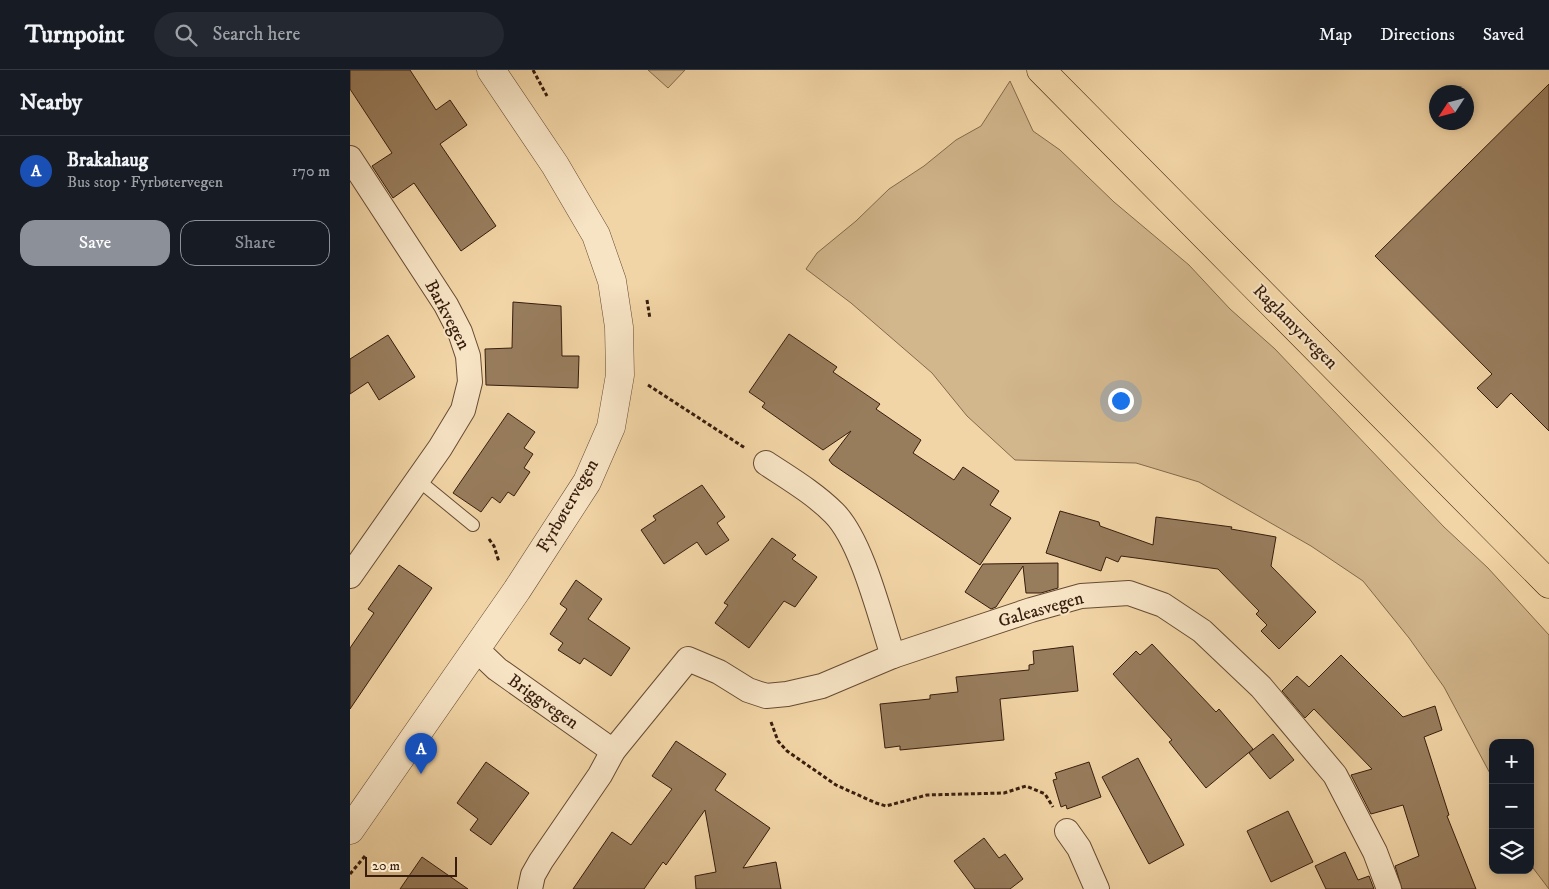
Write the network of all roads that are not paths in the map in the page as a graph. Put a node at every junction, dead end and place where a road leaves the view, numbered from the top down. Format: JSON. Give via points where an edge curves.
{"nodes":[{"id":1,"x":491,"y":70,"type":"edge"},
{"id":2,"x":1041,"y":70,"type":"edge"},
{"id":3,"x":1060,"y":70,"type":"edge"},
{"id":4,"x":1080,"y":109,"type":"junction"},
{"id":5,"x":350,"y":158,"type":"edge"},
{"id":6,"x":766,"y":463,"type":"dead end"},
{"id":7,"x":418,"y":480,"type":"junction"},
{"id":8,"x":473,"y":525,"type":"dead end"},
{"id":9,"x":350,"y":576,"type":"edge"},
{"id":10,"x":1549,"y":584,"type":"edge"},
{"id":11,"x":475,"y":648,"type":"junction"},
{"id":12,"x":893,"y":656,"type":"junction"},
{"id":13,"x":613,"y":752,"type":"junction"},
{"id":14,"x":350,"y":830,"type":"edge"},
{"id":15,"x":1067,"y":831,"type":"road end"},
{"id":16,"x":530,"y":889,"type":"edge"},
{"id":17,"x":1097,"y":889,"type":"edge"},
{"id":18,"x":1390,"y":889,"type":"edge"}],
"edges":[{"from":1,"to":11,"type":"street","name":"Fyrbøtervegen","via":[[555,165],[596,235],[612,281],[619,327],[620,375],[611,427],[587,482]]},
{"from":2,"to":4,"type":"highway","name":"Raglamyrvegen"},
{"from":3,"to":4,"type":"highway"},
{"from":4,"to":10,"type":"highway","name":"Raglamyrvegen"},
{"from":5,"to":7,"type":"street","name":"Barkvegen","via":[[446,305],[468,356],[470,382],[463,410]]},
{"from":6,"to":12,"type":"street","via":[[835,514],[852,538]]},
{"from":7,"to":8,"type":"lane"},
{"from":7,"to":9,"type":"street","name":"Barkvegen"},
{"from":11,"to":13,"type":"street","name":"Briggvegen","via":[[497,669]]},
{"from":11,"to":14,"type":"street","name":"Fyrbøtervegen"},
{"from":12,"to":13,"type":"street","name":"Galeasvegen","via":[[822,686],[766,696],[688,659]]},
{"from":12,"to":18,"type":"street","name":"Galeasvegen","via":[[1081,596],[1129,593],[1163,605],[1202,631],[1261,687],[1335,775],[1375,852]]},
{"from":13,"to":16,"type":"street","via":[[541,861]]},
{"from":15,"to":17,"type":"street","via":[[1079,848]]}]}
